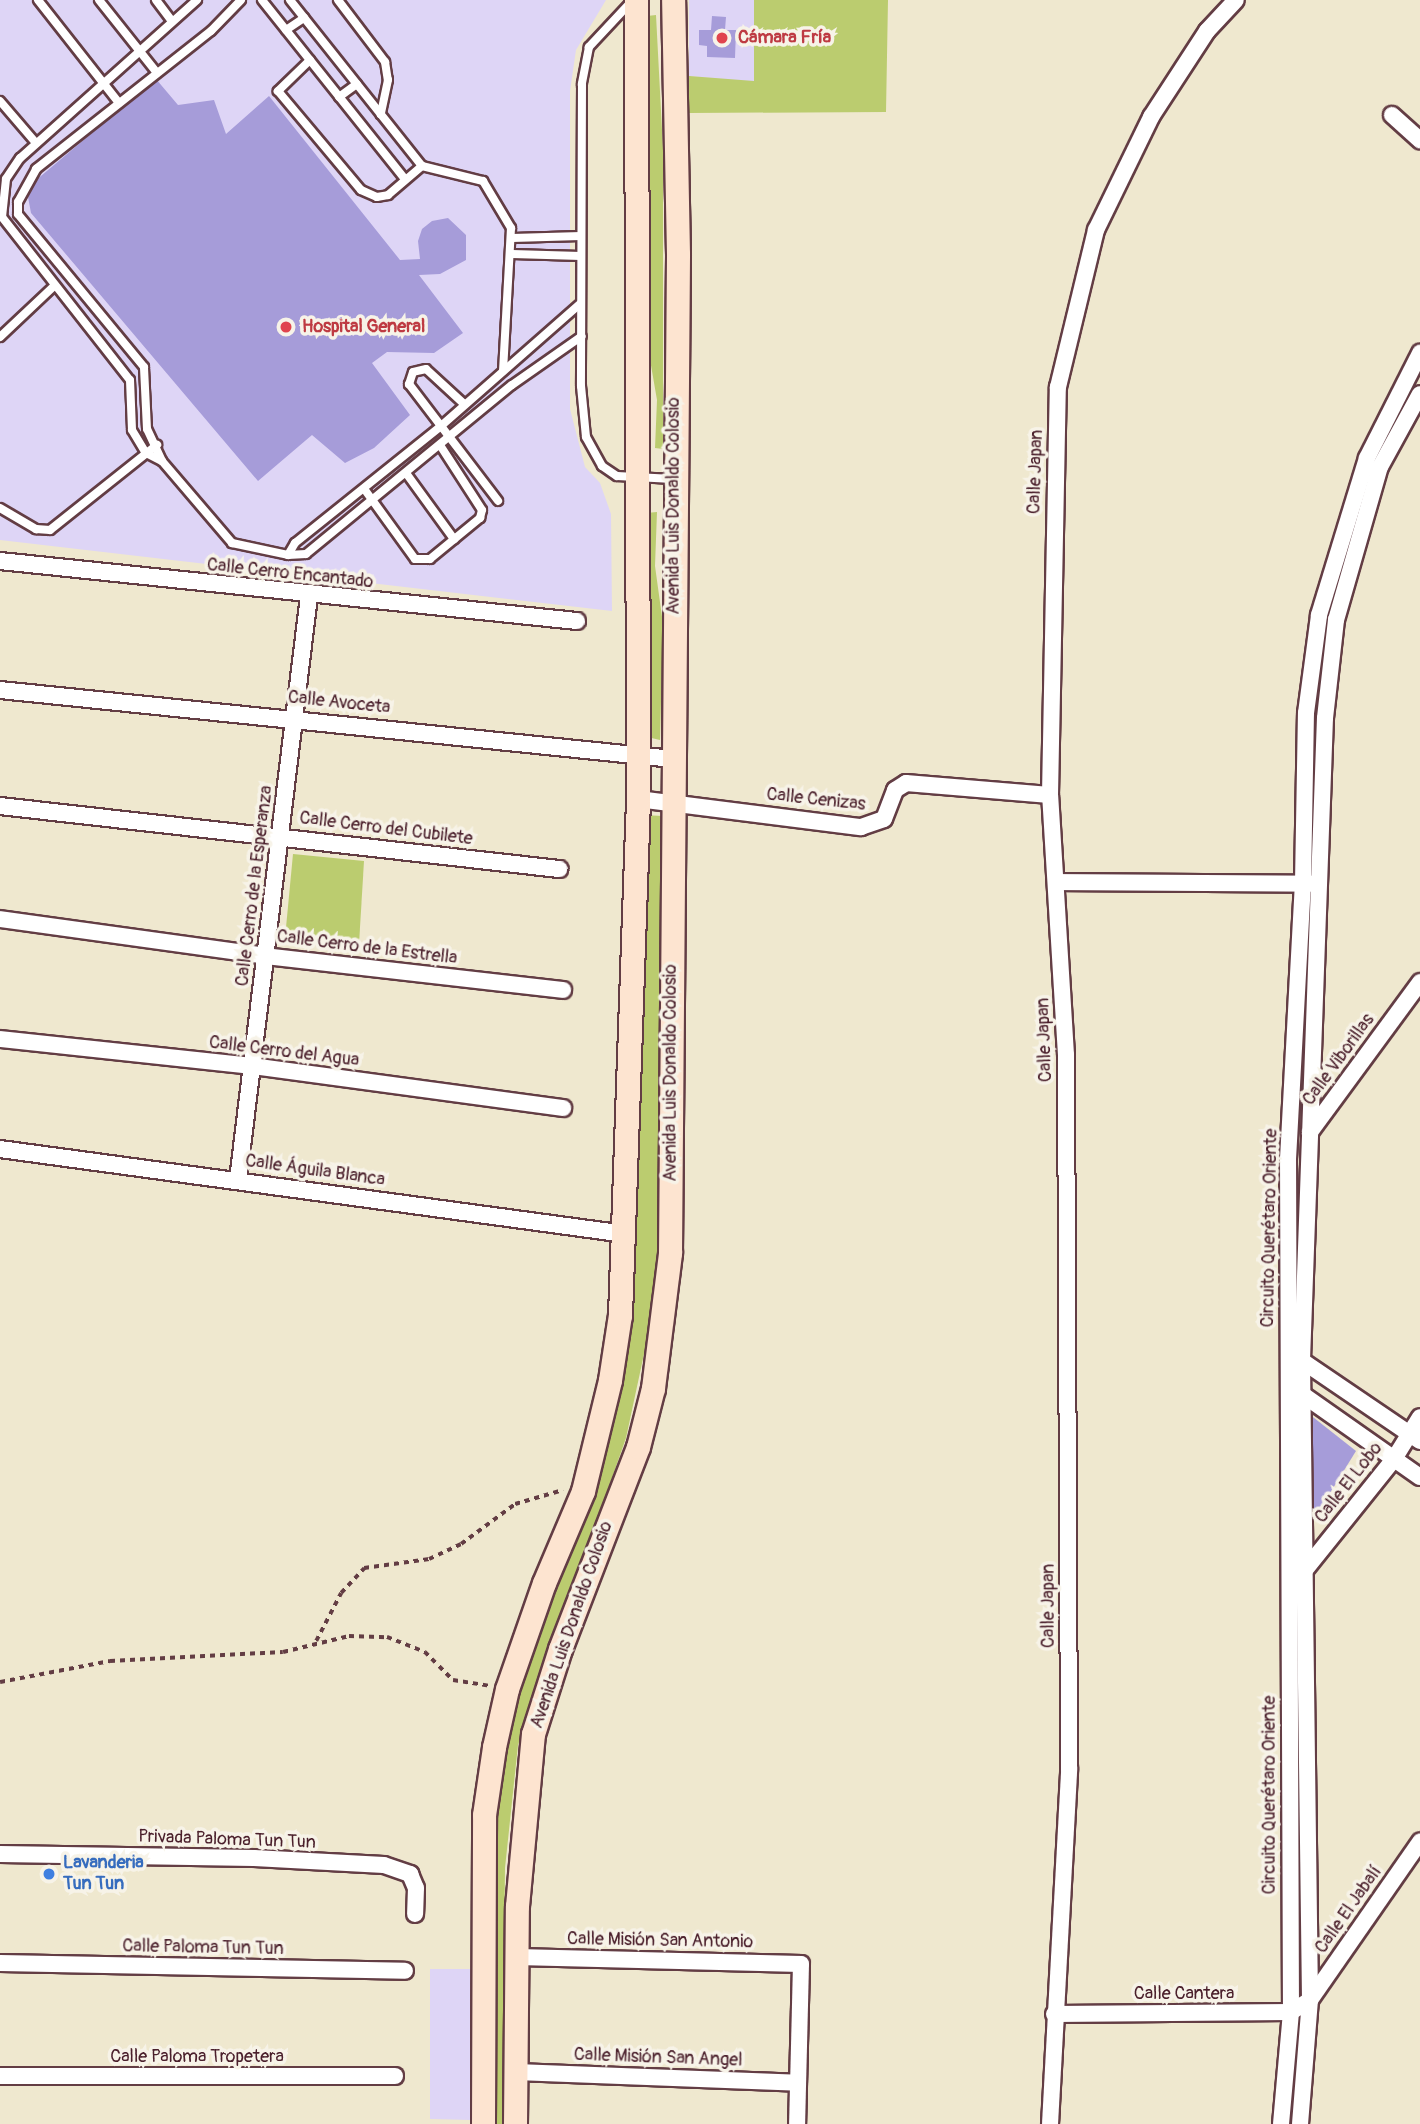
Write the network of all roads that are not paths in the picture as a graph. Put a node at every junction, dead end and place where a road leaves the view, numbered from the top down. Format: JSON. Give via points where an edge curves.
{"nodes":[{"id":1,"x":38,"y":0,"type":"edge"},
{"id":2,"x":99,"y":0,"type":"edge"},
{"id":3,"x":156,"y":0,"type":"edge"},
{"id":4,"x":197,"y":0,"type":"edge"},
{"id":5,"x":241,"y":0,"type":"edge"},
{"id":6,"x":262,"y":0,"type":"edge"},
{"id":7,"x":290,"y":0,"type":"edge"},
{"id":8,"x":338,"y":0,"type":"edge"},
{"id":9,"x":635,"y":0,"type":"edge"},
{"id":10,"x":673,"y":0,"type":"edge"},
{"id":11,"x":1236,"y":0,"type":"edge"},
{"id":12,"x":304,"y":18,"type":"junction"},
{"id":13,"x":172,"y":20,"type":"junction"},
{"id":14,"x":286,"y":30,"type":"junction"},
{"id":15,"x":138,"y":52,"type":"junction"},
{"id":16,"x":310,"y":60,"type":"junction"},
{"id":17,"x":157,"y":73,"type":"junction"},
{"id":18,"x":102,"y":84,"type":"junction"},
{"id":19,"x":357,"y":84,"type":"junction"},
{"id":20,"x":339,"y":97,"type":"junction"},
{"id":21,"x":0,"y":101,"type":"edge"},
{"id":22,"x":119,"y":103,"type":"junction"},
{"id":23,"x":381,"y":114,"type":"junction"},
{"id":24,"x":1392,"y":115,"type":"dead end"},
{"id":25,"x":1420,"y":140,"type":"edge"},
{"id":26,"x":36,"y":143,"type":"junction"},
{"id":27,"x":422,"y":166,"type":"junction"},
{"id":28,"x":405,"y":179,"type":"junction"},
{"id":29,"x":581,"y":236,"type":"junction"},
{"id":30,"x":512,"y":237,"type":"junction"},
{"id":31,"x":512,"y":254,"type":"junction"},
{"id":32,"x":581,"y":256,"type":"junction"},
{"id":33,"x":53,"y":287,"type":"junction"},
{"id":34,"x":581,"y":303,"type":"junction"},
{"id":35,"x":582,"y":336,"type":"junction"},
{"id":36,"x":0,"y":337,"type":"edge"},
{"id":37,"x":1419,"y":358,"type":"edge"},
{"id":38,"x":503,"y":371,"type":"junction"},
{"id":39,"x":1420,"y":394,"type":"edge"},
{"id":40,"x":463,"y":403,"type":"junction"},
{"id":41,"x":441,"y":426,"type":"junction"},
{"id":42,"x":449,"y":438,"type":"junction"},
{"id":43,"x":157,"y":445,"type":"junction"},
{"id":44,"x":440,"y":445,"type":"junction"},
{"id":45,"x":146,"y":453,"type":"junction"},
{"id":46,"x":162,"y":461,"type":"junction"},
{"id":47,"x":406,"y":473,"type":"junction"},
{"id":48,"x":637,"y":477,"type":"junction"},
{"id":49,"x":673,"y":479,"type":"junction"},
{"id":50,"x":366,"y":490,"type":"junction"},
{"id":51,"x":374,"y":500,"type":"junction"},
{"id":52,"x":498,"y":501,"type":"dead end"},
{"id":53,"x":0,"y":508,"type":"edge"},
{"id":54,"x":454,"y":539,"type":"junction"},
{"id":55,"x":288,"y":555,"type":"junction"},
{"id":56,"x":0,"y":561,"type":"edge"},
{"id":57,"x":309,"y":596,"type":"junction"},
{"id":58,"x":1319,"y":615,"type":"junction"},
{"id":59,"x":1336,"y":620,"type":"junction"},
{"id":60,"x":577,"y":621,"type":"dead end"},
{"id":61,"x":0,"y":690,"type":"edge"},
{"id":62,"x":297,"y":718,"type":"junction"},
{"id":63,"x":636,"y":753,"type":"junction"},
{"id":64,"x":674,"y":759,"type":"junction"},
{"id":65,"x":1050,"y":795,"type":"junction"},
{"id":66,"x":638,"y":799,"type":"junction"},
{"id":67,"x":673,"y":802,"type":"junction"},
{"id":68,"x":0,"y":806,"type":"edge"},
{"id":69,"x":278,"y":836,"type":"junction"},
{"id":70,"x":559,"y":869,"type":"dead end"},
{"id":71,"x":1057,"y":882,"type":"junction"},
{"id":72,"x":1303,"y":883,"type":"junction"},
{"id":73,"x":1322,"y":885,"type":"junction"},
{"id":74,"x":0,"y":919,"type":"edge"},
{"id":75,"x":265,"y":956,"type":"junction"},
{"id":76,"x":1420,"y":982,"type":"edge"},
{"id":77,"x":563,"y":990,"type":"dead end"},
{"id":78,"x":0,"y":1040,"type":"edge"},
{"id":79,"x":252,"y":1066,"type":"junction"},
{"id":80,"x":563,"y":1108,"type":"dead end"},
{"id":81,"x":1311,"y":1131,"type":"junction"},
{"id":82,"x":0,"y":1149,"type":"edge"},
{"id":83,"x":1288,"y":1159,"type":"junction"},
{"id":84,"x":238,"y":1180,"type":"junction"},
{"id":85,"x":625,"y":1234,"type":"junction"},
{"id":86,"x":1295,"y":1356,"type":"junction"},
{"id":87,"x":1287,"y":1387,"type":"junction"},
{"id":88,"x":1304,"y":1395,"type":"junction"},
{"id":89,"x":1420,"y":1417,"type":"edge"},
{"id":90,"x":1414,"y":1437,"type":"edge"},
{"id":91,"x":1394,"y":1459,"type":"junction"},
{"id":92,"x":1420,"y":1477,"type":"edge"},
{"id":93,"x":1305,"y":1570,"type":"junction"},
{"id":94,"x":1420,"y":1842,"type":"edge"},
{"id":95,"x":0,"y":1854,"type":"edge"},
{"id":96,"x":415,"y":1914,"type":"dead end"},
{"id":97,"x":517,"y":1957,"type":"junction"},
{"id":98,"x":0,"y":1963,"type":"edge"},
{"id":99,"x":405,"y":1971,"type":"dead end"},
{"id":100,"x":1310,"y":2000,"type":"junction"},
{"id":101,"x":1290,"y":2012,"type":"junction"},
{"id":102,"x":1054,"y":2014,"type":"junction"},
{"id":103,"x":516,"y":2071,"type":"junction"},
{"id":104,"x":0,"y":2076,"type":"edge"},
{"id":105,"x":395,"y":2076,"type":"dead end"},
{"id":106,"x":798,"y":2083,"type":"junction"},
{"id":107,"x":483,"y":2124,"type":"edge"},
{"id":108,"x":515,"y":2124,"type":"edge"},
{"id":109,"x":797,"y":2124,"type":"edge"},
{"id":110,"x":1050,"y":2124,"type":"edge"},
{"id":111,"x":1281,"y":2124,"type":"edge"},
{"id":112,"x":1300,"y":2124,"type":"edge"}],
"edges":[{"from":1,"to":18,"type":"lane"},
{"from":2,"to":15,"type":"lane"},
{"from":3,"to":13,"type":"lane"},
{"from":4,"to":13,"type":"lane"},
{"from":5,"to":17,"type":"lane"},
{"from":6,"to":14,"type":"lane"},
{"from":7,"to":12,"type":"lane"},
{"from":8,"to":23,"type":"lane","via":[[386,62],[388,80]]},
{"from":9,"to":29,"type":"lane","via":[[589,47],[582,84]]},
{"from":9,"to":48,"type":"street","name":"Avenida Luis Donaldo Colosio"},
{"from":10,"to":49,"type":"street","name":"Avenida Luis Donaldo Colosio","via":[[678,254]]},
{"from":11,"to":65,"type":"street","name":"Calle Japan","via":[[1207,31],[1151,117],[1096,230],[1058,387]]},
{"from":12,"to":14,"type":"lane"},
{"from":12,"to":19,"type":"lane"},
{"from":13,"to":15,"type":"lane"},
{"from":14,"to":16,"type":"lane"},
{"from":15,"to":17,"type":"lane"},
{"from":15,"to":18,"type":"lane"},
{"from":16,"to":20,"type":"lane"},
{"from":16,"to":28,"type":"lane","via":[[278,91],[361,190],[377,197],[388,195]]},
{"from":17,"to":22,"type":"lane"},
{"from":18,"to":22,"type":"lane"},
{"from":18,"to":26,"type":"lane"},
{"from":19,"to":20,"type":"lane"},
{"from":19,"to":23,"type":"lane"},
{"from":20,"to":28,"type":"lane"},
{"from":21,"to":26,"type":"lane"},
{"from":22,"to":43,"type":"lane","via":[[36,169],[23,186],[19,214],[144,367],[147,429]]},
{"from":23,"to":27,"type":"lane"},
{"from":24,"to":25,"type":"street"},
{"from":26,"to":33,"type":"lane","via":[[6,179],[2,217]]},
{"from":27,"to":28,"type":"lane"},
{"from":27,"to":30,"type":"lane","via":[[484,181],[512,228]]},
{"from":29,"to":30,"type":"lane"},
{"from":29,"to":32,"type":"lane"},
{"from":30,"to":31,"type":"lane"},
{"from":31,"to":32,"type":"lane"},
{"from":31,"to":38,"type":"lane"},
{"from":32,"to":34,"type":"lane"},
{"from":33,"to":36,"type":"lane"},
{"from":33,"to":45,"type":"lane","via":[[130,380],[132,430]]},
{"from":34,"to":35,"type":"lane"},
{"from":34,"to":38,"type":"lane"},
{"from":35,"to":42,"type":"lane"},
{"from":35,"to":48,"type":"lane","via":[[586,437],[602,466],[617,476]]},
{"from":37,"to":58,"type":"street","name":"Circuito Querétaro Oriente","via":[[1367,458]]},
{"from":38,"to":40,"type":"lane"},
{"from":39,"to":59,"type":"street","name":"Circuito Querétaro Oriente","via":[[1380,467]]},
{"from":40,"to":41,"type":"lane"},
{"from":40,"to":41,"type":"lane","via":[[426,369],[413,372],[409,384]]},
{"from":41,"to":42,"type":"lane"},
{"from":41,"to":50,"type":"lane"},
{"from":42,"to":44,"type":"lane"},
{"from":42,"to":52,"type":"lane"},
{"from":43,"to":45,"type":"lane"},
{"from":43,"to":46,"type":"lane"},
{"from":44,"to":47,"type":"lane"},
{"from":44,"to":54,"type":"lane","via":[[482,510],[480,518]]},
{"from":45,"to":46,"type":"lane"},
{"from":45,"to":53,"type":"lane","via":[[50,530],[36,529]]},
{"from":46,"to":55,"type":"lane","via":[[232,543]]},
{"from":47,"to":51,"type":"lane"},
{"from":47,"to":54,"type":"lane"},
{"from":48,"to":49,"type":"lane"},
{"from":48,"to":63,"type":"street","name":"Avenida Luis Donaldo Colosio"},
{"from":49,"to":64,"type":"street","name":"Avenida Luis Donaldo Colosio"},
{"from":50,"to":51,"type":"lane"},
{"from":50,"to":55,"type":"lane","via":[[295,543]]},
{"from":51,"to":54,"type":"lane","via":[[415,559],[430,559]]},
{"from":51,"to":55,"type":"lane","via":[[306,554]]},
{"from":56,"to":57,"type":"street","name":"Calle Cerro Encantado"},
{"from":57,"to":60,"type":"street","name":"Calle Cerro Encantado"},
{"from":57,"to":62,"type":"street","name":"Calle Cerro de la Esperanza"},
{"from":58,"to":59,"type":"street"},
{"from":58,"to":72,"type":"street","name":"Circuito Querétaro Oriente","via":[[1306,713]]},
{"from":59,"to":73,"type":"street","name":"Circuito Querétaro Oriente","via":[[1325,718]]},
{"from":61,"to":62,"type":"street","name":"Calle Avoceta"},
{"from":62,"to":63,"type":"street","name":"Calle Avoceta"},
{"from":62,"to":69,"type":"street","name":"Calle Cerro de la Esperanza"},
{"from":63,"to":64,"type":"street","name":"Calle Avoceta"},
{"from":63,"to":66,"type":"street","name":"Avenida Luis Donaldo Colosio"},
{"from":64,"to":67,"type":"street","name":"Avenida Luis Donaldo Colosio"},
{"from":65,"to":67,"type":"street","name":"Calle Cenizas","via":[[906,783],[895,790],[884,819],[861,827]]},
{"from":65,"to":71,"type":"street","name":"Calle Japan"},
{"from":66,"to":67,"type":"street","name":"Calle Cenizas"},
{"from":66,"to":85,"type":"street","name":"Avenida Luis Donaldo Colosio"},
{"from":67,"to":97,"type":"street","name":"Avenida Luis Donaldo Colosio","via":[[670,1253],[653,1388],[638,1447],[533,1734],[523,1812]]},
{"from":68,"to":69,"type":"street","name":"Calle Cerro del Cubilete"},
{"from":69,"to":70,"type":"street","name":"Calle Cerro del Cubilete"},
{"from":69,"to":75,"type":"street","name":"Calle Cerro de la Esperanza"},
{"from":71,"to":72,"type":"street"},
{"from":71,"to":102,"type":"street","name":"Calle Japan","via":[[1066,1055],[1069,1770]]},
{"from":72,"to":73,"type":"street"},
{"from":72,"to":83,"type":"street","name":"Circuito Querétaro Oriente"},
{"from":73,"to":81,"type":"street","name":"Circuito Querétaro Oriente"},
{"from":74,"to":75,"type":"street","name":"Calle Cerro de la Estrella"},
{"from":75,"to":77,"type":"street","name":"Calle Cerro de la Estrella"},
{"from":75,"to":79,"type":"street","name":"Calle Cerro de la Esperanza"},
{"from":76,"to":81,"type":"street","name":"Calle Viborillas"},
{"from":78,"to":79,"type":"street","name":"Calle Cerro del Agua"},
{"from":79,"to":80,"type":"street","name":"Calle Cerro del Agua"},
{"from":79,"to":84,"type":"street","name":"Calle Cerro de la Esperanza"},
{"from":81,"to":83,"type":"street","name":"Calle Viborillas"},
{"from":81,"to":86,"type":"street","name":"Circuito Querétaro Oriente"},
{"from":82,"to":84,"type":"street","name":"Calle Águila Blanca"},
{"from":83,"to":86,"type":"street","name":"Circuito Querétaro Oriente"},
{"from":84,"to":85,"type":"street","name":"Calle Águila Blanca"},
{"from":85,"to":107,"type":"street","name":"Avenida Luis Donaldo Colosio","via":[[610,1380],[583,1491],[508,1689],[484,1815]]},
{"from":86,"to":87,"type":"street","name":"Circuito Querétaro Oriente"},
{"from":86,"to":88,"type":"street","name":"Circuito Querétaro Oriente"},
{"from":86,"to":90,"type":"street"},
{"from":87,"to":88,"type":"street"},
{"from":87,"to":101,"type":"street","name":"Circuito Querétaro Oriente"},
{"from":88,"to":91,"type":"street"},
{"from":88,"to":93,"type":"street","name":"Circuito Querétaro Oriente"},
{"from":89,"to":90,"type":"street","name":"Calle El Lobo"},
{"from":90,"to":91,"type":"street","name":"Calle El Lobo"},
{"from":91,"to":92,"type":"street"},
{"from":91,"to":93,"type":"street","name":"Calle El Lobo"},
{"from":93,"to":100,"type":"street","name":"Circuito Querétaro Oriente"},
{"from":94,"to":100,"type":"street","name":"Calle El Jabalí"},
{"from":95,"to":96,"type":"street","name":"Privada Paloma Tun Tun","via":[[384,1865],[410,1874],[416,1888]]},
{"from":97,"to":103,"type":"street","name":"Avenida Luis Donaldo Colosio"},
{"from":97,"to":106,"type":"street","name":"Calle Misión San Antonio","via":[[802,1964]]},
{"from":98,"to":99,"type":"street","name":"Calle Paloma Tun Tun"},
{"from":100,"to":101,"type":"street"},
{"from":100,"to":112,"type":"street","name":"Circuito Querétaro Oriente"},
{"from":101,"to":102,"type":"street","name":"Calle Cantera"},
{"from":101,"to":111,"type":"street","name":"Circuito Querétaro Oriente"},
{"from":102,"to":110,"type":"street","name":"Calle Japan"},
{"from":103,"to":106,"type":"street","name":"Calle Misión San Angel"},
{"from":103,"to":108,"type":"street","name":"Avenida Luis Donaldo Colosio"},
{"from":104,"to":105,"type":"street","name":"Calle Paloma Tropetera"},
{"from":106,"to":109,"type":"street"}]}
